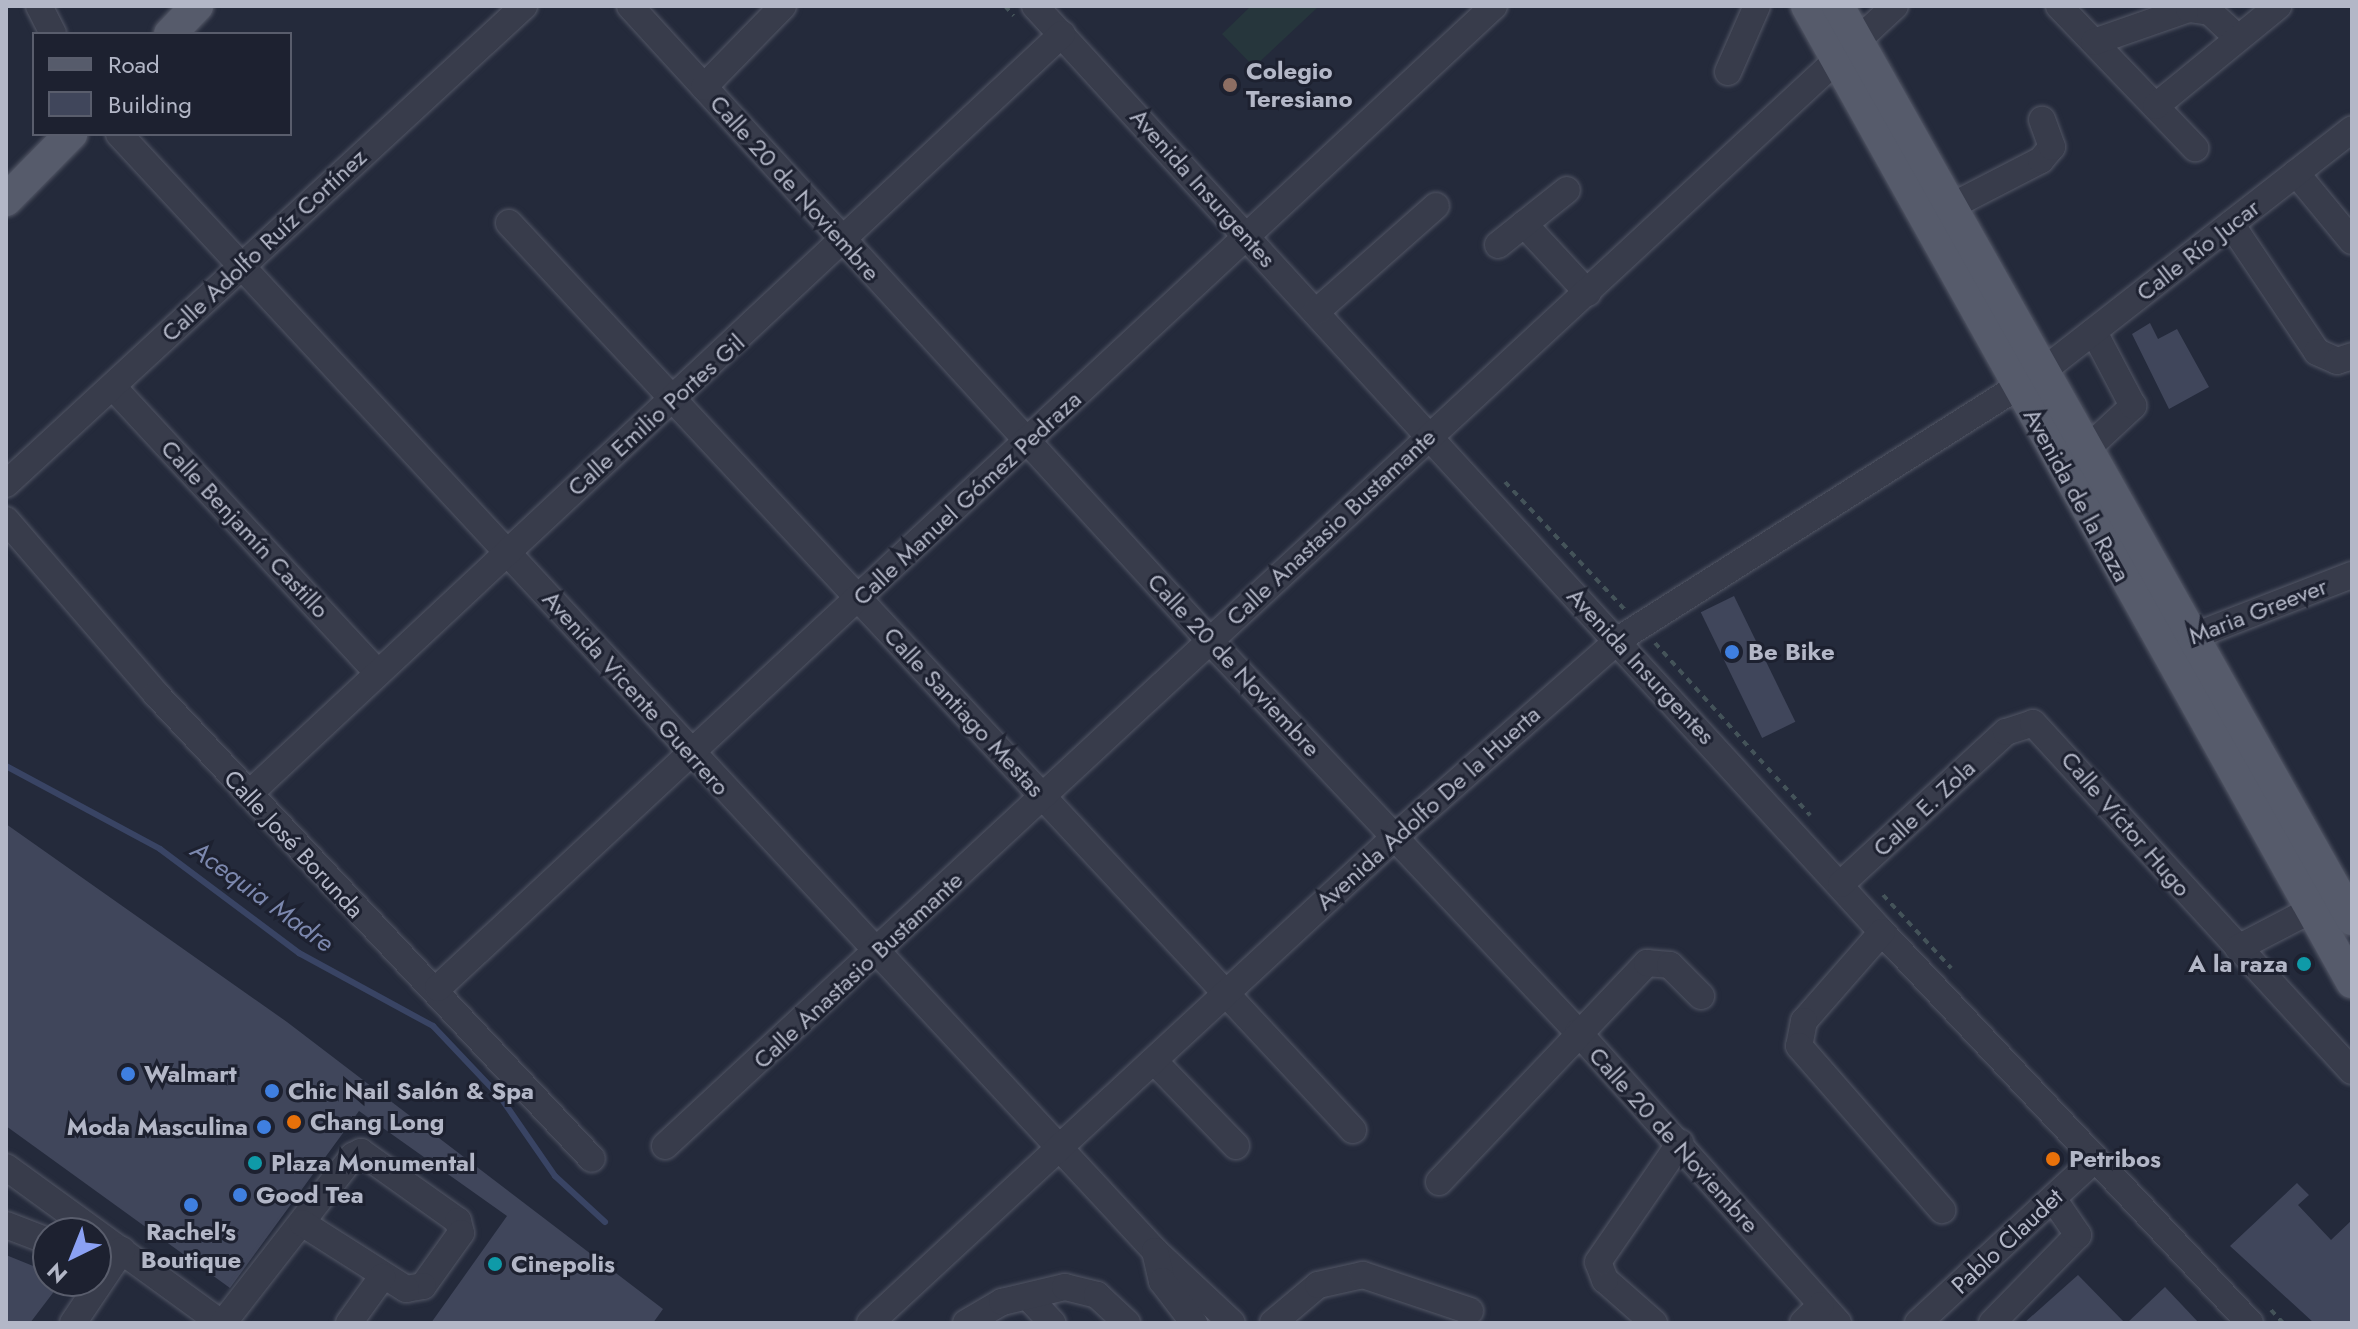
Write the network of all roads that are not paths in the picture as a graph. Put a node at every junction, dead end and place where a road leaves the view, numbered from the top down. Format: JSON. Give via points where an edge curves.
{"nodes":[{"id":1,"x":39,"y":6,"type":"edge"},
{"id":2,"x":197,"y":6,"type":"edge"},
{"id":3,"x":524,"y":6,"type":"edge"},
{"id":4,"x":630,"y":6,"type":"edge"},
{"id":5,"x":783,"y":6,"type":"edge"},
{"id":6,"x":1035,"y":6,"type":"edge"},
{"id":7,"x":1494,"y":6,"type":"edge"},
{"id":8,"x":1757,"y":6,"type":"edge"},
{"id":9,"x":1807,"y":6,"type":"edge"},
{"id":10,"x":1838,"y":6,"type":"edge"},
{"id":11,"x":1895,"y":6,"type":"edge"},
{"id":12,"x":2059,"y":6,"type":"edge"},
{"id":13,"x":2278,"y":6,"type":"edge"},
{"id":14,"x":52,"y":32,"type":"edge"},
{"id":15,"x":172,"y":32,"type":"edge"},
{"id":16,"x":1062,"y":34,"type":"junction"},
{"id":17,"x":2236,"y":36,"type":"junction"},
{"id":18,"x":2094,"y":42,"type":"junction"},
{"id":19,"x":1847,"y":51,"type":"junction"},
{"id":20,"x":1728,"y":72,"type":"dead end"},
{"id":21,"x":704,"y":87,"type":"junction"},
{"id":22,"x":2156,"y":106,"type":"junction"},
{"id":23,"x":2042,"y":120,"type":"dead end"},
{"id":24,"x":2352,"y":129,"type":"edge"},
{"id":25,"x":69,"y":136,"type":"edge"},
{"id":26,"x":121,"y":136,"type":"edge"},
{"id":27,"x":2195,"y":148,"type":"dead end"},
{"id":28,"x":2296,"y":173,"type":"junction"},
{"id":29,"x":1567,"y":190,"type":"dead end"},
{"id":30,"x":6,"y":200,"type":"edge"},
{"id":31,"x":1436,"y":206,"type":"dead end"},
{"id":32,"x":1950,"y":207,"type":"junction"},
{"id":33,"x":509,"y":223,"type":"dead end"},
{"id":34,"x":1524,"y":224,"type":"junction"},
{"id":35,"x":2231,"y":224,"type":"junction"},
{"id":36,"x":1246,"y":235,"type":"junction"},
{"id":37,"x":2352,"y":241,"type":"edge"},
{"id":38,"x":844,"y":243,"type":"junction"},
{"id":39,"x":1498,"y":245,"type":"dead end"},
{"id":40,"x":242,"y":263,"type":"junction"},
{"id":41,"x":1588,"y":293,"type":"junction"},
{"id":42,"x":1316,"y":312,"type":"junction"},
{"id":43,"x":2094,"y":332,"type":"junction"},
{"id":44,"x":2352,"y":356,"type":"edge"},
{"id":45,"x":2044,"y":370,"type":"junction"},
{"id":46,"x":113,"y":387,"type":"junction"},
{"id":47,"x":2017,"y":387,"type":"junction"},
{"id":48,"x":675,"y":398,"type":"junction"},
{"id":49,"x":1428,"y":436,"type":"junction"},
{"id":50,"x":1026,"y":441,"type":"junction"},
{"id":51,"x":2088,"y":448,"type":"junction"},
{"id":52,"x":6,"y":484,"type":"edge"},
{"id":53,"x":6,"y":520,"type":"edge"},
{"id":54,"x":507,"y":551,"type":"junction"},
{"id":55,"x":2352,"y":575,"type":"edge"},
{"id":56,"x":859,"y":600,"type":"junction"},
{"id":57,"x":1628,"y":633,"type":"junction"},
{"id":58,"x":1210,"y":641,"type":"junction"},
{"id":59,"x":2178,"y":642,"type":"junction"},
{"id":60,"x":377,"y":672,"type":"junction"},
{"id":61,"x":2006,"y":732,"type":"joint"},
{"id":62,"x":690,"y":754,"type":"junction"},
{"id":63,"x":249,"y":794,"type":"junction"},
{"id":64,"x":1044,"y":797,"type":"junction"},
{"id":65,"x":1396,"y":836,"type":"junction"},
{"id":66,"x":1850,"y":876,"type":"junction"},
{"id":67,"x":2311,"y":910,"type":"junction"},
{"id":68,"x":2352,"y":919,"type":"edge"},
{"id":69,"x":1882,"y":932,"type":"junction"},
{"id":70,"x":2238,"y":948,"type":"junction"},
{"id":71,"x":877,"y":953,"type":"junction"},
{"id":72,"x":2352,"y":982,"type":"edge"},
{"id":73,"x":438,"y":988,"type":"junction"},
{"id":74,"x":1227,"y":993,"type":"junction"},
{"id":75,"x":1701,"y":996,"type":"dead end"},
{"id":76,"x":1578,"y":1032,"type":"junction"},
{"id":77,"x":1154,"y":1061,"type":"junction"},
{"id":78,"x":2352,"y":1071,"type":"edge"},
{"id":79,"x":1353,"y":1130,"type":"dead end"},
{"id":80,"x":1680,"y":1143,"type":"junction"},
{"id":81,"x":665,"y":1146,"type":"dead end"},
{"id":82,"x":1236,"y":1146,"type":"dead end"},
{"id":83,"x":1060,"y":1149,"type":"junction"},
{"id":84,"x":592,"y":1159,"type":"dead end"},
{"id":85,"x":2095,"y":1159,"type":"junction"},
{"id":86,"x":6,"y":1167,"type":"edge"},
{"id":87,"x":1439,"y":1182,"type":"dead end"},
{"id":88,"x":2054,"y":1200,"type":"junction"},
{"id":89,"x":1942,"y":1210,"type":"dead end"},
{"id":90,"x":66,"y":1217,"type":"edge"},
{"id":91,"x":302,"y":1223,"type":"junction"},
{"id":92,"x":6,"y":1225,"type":"edge"},
{"id":93,"x":32,"y":1235,"type":"edge"},
{"id":94,"x":112,"y":1245,"type":"edge"},
{"id":95,"x":122,"y":1250,"type":"junction"},
{"id":96,"x":1155,"y":1251,"type":"junction"},
{"id":97,"x":382,"y":1277,"type":"junction"},
{"id":98,"x":1030,"y":1299,"type":"junction"},
{"id":99,"x":2256,"y":1311,"type":"edge"},
{"id":100,"x":1820,"y":1317,"type":"edge"},
{"id":101,"x":884,"y":1319,"type":"edge"},
{"id":102,"x":1473,"y":1319,"type":"edge"},
{"id":103,"x":73,"y":1323,"type":"edge"},
{"id":104,"x":222,"y":1323,"type":"edge"},
{"id":105,"x":349,"y":1323,"type":"edge"},
{"id":106,"x":966,"y":1323,"type":"edge"},
{"id":107,"x":1052,"y":1323,"type":"edge"},
{"id":108,"x":1127,"y":1323,"type":"edge"},
{"id":109,"x":1194,"y":1323,"type":"edge"},
{"id":110,"x":1232,"y":1323,"type":"edge"},
{"id":111,"x":1273,"y":1323,"type":"edge"},
{"id":112,"x":1654,"y":1323,"type":"edge"},
{"id":113,"x":1918,"y":1323,"type":"edge"},
{"id":114,"x":1992,"y":1323,"type":"edge"}],
"edges":[{"from":1,"to":14,"type":"street"},
{"from":2,"to":15,"type":"main road"},
{"from":3,"to":40,"type":"street","name":"Calle Adolfo Ruíz Cortínez"},
{"from":4,"to":21,"type":"street","name":"Calle 20 de Noviembre"},
{"from":5,"to":21,"type":"street"},
{"from":6,"to":16,"type":"street","name":"Avenida Insurgentes"},
{"from":7,"to":36,"type":"street","name":"Calle Manuel Gómez Pedraza"},
{"from":8,"to":20,"type":"street"},
{"from":9,"to":19,"type":"main road","name":"Avenida de la Raza"},
{"from":10,"to":19,"type":"main road","name":"Avenida de la Raza"},
{"from":11,"to":19,"type":"street","name":"Calle Anastasio Bustamante"},
{"from":12,"to":18,"type":"street"},
{"from":13,"to":17,"type":"street"},
{"from":16,"to":36,"type":"street","name":"Avenida Insurgentes"},
{"from":16,"to":38,"type":"street","name":"Calle Emilio Portes Gil"},
{"from":17,"to":18,"type":"street","via":[[2210,12],[2189,9]]},
{"from":17,"to":22,"type":"street"},
{"from":18,"to":22,"type":"street"},
{"from":19,"to":32,"type":"main road","name":"Avenida de la Raza"},
{"from":19,"to":41,"type":"street","name":"Calle Anastasio Bustamante"},
{"from":19,"to":47,"type":"main road","name":"Avenida de la Raza"},
{"from":21,"to":38,"type":"street","name":"Calle 20 de Noviembre"},
{"from":22,"to":27,"type":"street"},
{"from":23,"to":32,"type":"street","via":[[2052,147],[2041,160]]},
{"from":24,"to":28,"type":"street","name":"Calle Río Jucar"},
{"from":25,"to":30,"type":"main road"},
{"from":26,"to":40,"type":"street","name":"Avenida Vicente Guerrero"},
{"from":28,"to":35,"type":"street","name":"Calle Río Jucar"},
{"from":28,"to":37,"type":"street"},
{"from":29,"to":34,"type":"street"},
{"from":31,"to":42,"type":"street"},
{"from":32,"to":45,"type":"main road","name":"Avenida de la Raza"},
{"from":33,"to":48,"type":"street","name":"Calle Santiago Mestas"},
{"from":34,"to":39,"type":"street"},
{"from":34,"to":41,"type":"street"},
{"from":35,"to":43,"type":"street","name":"Calle Río Jucar"},
{"from":35,"to":44,"type":"street","via":[[2317,352],[2337,361]]},
{"from":36,"to":42,"type":"street","name":"Avenida Insurgentes"},
{"from":36,"to":50,"type":"street","name":"Calle Manuel Gómez Pedraza"},
{"from":38,"to":48,"type":"street","name":"Calle Emilio Portes Gil"},
{"from":38,"to":50,"type":"street","name":"Calle 20 de Noviembre"},
{"from":40,"to":46,"type":"street","name":"Calle Adolfo Ruíz Cortínez"},
{"from":40,"to":54,"type":"street","name":"Avenida Vicente Guerrero"},
{"from":41,"to":49,"type":"street","name":"Calle Anastasio Bustamante"},
{"from":42,"to":49,"type":"street","name":"Avenida Insurgentes"},
{"from":43,"to":45,"type":"street","name":"Calle Río Jucar"},
{"from":43,"to":51,"type":"street","via":[[2133,406]]},
{"from":45,"to":47,"type":"street","name":"Avenida Adolfo De la Huerta"},
{"from":45,"to":51,"type":"main road","name":"Avenida de la Raza"},
{"from":46,"to":52,"type":"street","name":"Calle Adolfo Ruíz Cortínez"},
{"from":46,"to":60,"type":"street","name":"Calle Benjamín Castillo"},
{"from":47,"to":57,"type":"street","name":"Avenida Adolfo De la Huerta"},
{"from":47,"to":59,"type":"main road","name":"Avenida de la Raza"},
{"from":48,"to":54,"type":"street","name":"Calle Emilio Portes Gil"},
{"from":48,"to":56,"type":"street","name":"Calle Santiago Mestas"},
{"from":49,"to":57,"type":"street","name":"Avenida Insurgentes"},
{"from":49,"to":58,"type":"street","name":"Calle Anastasio Bustamante"},
{"from":50,"to":56,"type":"street","name":"Calle Manuel Gómez Pedraza"},
{"from":50,"to":58,"type":"street","name":"Calle 20 de Noviembre"},
{"from":51,"to":59,"type":"main road","name":"Avenida de la Raza"},
{"from":53,"to":63,"type":"street","name":"Calle José Borunda"},
{"from":54,"to":60,"type":"street","name":"Calle Emilio Portes Gil"},
{"from":54,"to":62,"type":"street","name":"Avenida Vicente Guerrero"},
{"from":55,"to":59,"type":"street","name":"Maria Greever"},
{"from":56,"to":62,"type":"street","name":"Calle Manuel Gómez Pedraza"},
{"from":56,"to":64,"type":"street","name":"Calle Santiago Mestas"},
{"from":57,"to":65,"type":"street","name":"Avenida Adolfo De la Huerta"},
{"from":57,"to":66,"type":"street","name":"Avenida Insurgentes"},
{"from":58,"to":64,"type":"street","name":"Calle Anastasio Bustamante"},
{"from":58,"to":65,"type":"street","name":"Calle 20 de Noviembre"},
{"from":59,"to":67,"type":"main road","name":"Avenida de la Raza"},
{"from":59,"to":68,"type":"main road","name":"Avenida de la Raza"},
{"from":60,"to":63,"type":"street","name":"Calle Emilio Portes Gil"},
{"from":61,"to":66,"type":"street","name":"Calle E. Zola"},
{"from":61,"to":70,"type":"street","name":"Calle Víctor Hugo","via":[[2024,722],[2041,727]]},
{"from":62,"to":71,"type":"street","name":"Avenida Vicente Guerrero"},
{"from":62,"to":73,"type":"street","name":"Calle Manuel Gómez Pedraza"},
{"from":63,"to":73,"type":"street","name":"Calle José Borunda","via":[[367,924]]},
{"from":64,"to":71,"type":"street","name":"Calle Anastasio Bustamante"},
{"from":64,"to":74,"type":"street","name":"Calle Santiago Mestas"},
{"from":65,"to":74,"type":"street","name":"Avenida Adolfo De la Huerta"},
{"from":65,"to":76,"type":"street","name":"Calle 20 de Noviembre"},
{"from":66,"to":69,"type":"street","name":"Avenida Insurgentes"},
{"from":67,"to":70,"type":"street"},
{"from":67,"to":72,"type":"main road","name":"Avenida de la Raza"},
{"from":69,"to":85,"type":"street","name":"Avenida Insurgentes"},
{"from":69,"to":89,"type":"street","via":[[1799,1029],[1799,1046]]},
{"from":70,"to":78,"type":"street","name":"Calle Víctor Hugo"},
{"from":71,"to":81,"type":"street","name":"Calle Anastasio Bustamante"},
{"from":71,"to":83,"type":"street","name":"Avenida Vicente Guerrero"},
{"from":73,"to":84,"type":"street","name":"Calle José Borunda"},
{"from":74,"to":77,"type":"street","name":"Avenida Adolfo De la Huerta"},
{"from":74,"to":79,"type":"street","name":"Calle Santiago Mestas"},
{"from":75,"to":76,"type":"street","via":[[1670,965],[1647,963]]},
{"from":76,"to":80,"type":"street","name":"Calle 20 de Noviembre"},
{"from":76,"to":87,"type":"street"},
{"from":77,"to":82,"type":"street"},
{"from":77,"to":83,"type":"street","name":"Avenida Adolfo De la Huerta"},
{"from":80,"to":100,"type":"street","name":"Calle 20 de Noviembre"},
{"from":80,"to":112,"type":"street","via":[[1598,1262],[1605,1280]]},
{"from":83,"to":96,"type":"street","name":"Avenida Vicente Guerrero"},
{"from":83,"to":101,"type":"street","name":"Avenida Adolfo De la Huerta"},
{"from":85,"to":88,"type":"street","name":"Pablo Claudet"},
{"from":85,"to":99,"type":"street","name":"Avenida Insurgentes"},
{"from":86,"to":90,"type":"street"},
{"from":88,"to":113,"type":"street","name":"Pablo Claudet"},
{"from":88,"to":114,"type":"street","via":[[2078,1235]]},
{"from":91,"to":97,"type":"street"},
{"from":91,"to":97,"type":"street","via":[[361,1152],[458,1221],[461,1233],[423,1286],[406,1289]]},
{"from":91,"to":104,"type":"street"},
{"from":92,"to":93,"type":"street"},
{"from":94,"to":95,"type":"street"},
{"from":95,"to":103,"type":"street"},
{"from":95,"to":104,"type":"street"},
{"from":96,"to":109,"type":"street","name":"Avenida Vicente Guerrero","via":[[1162,1281]]},
{"from":96,"to":110,"type":"street","name":"Avenida Vicente Guerrero"},
{"from":97,"to":105,"type":"street"},
{"from":98,"to":106,"type":"street","via":[[1002,1302]]},
{"from":98,"to":107,"type":"street"},
{"from":98,"to":108,"type":"street","via":[[1065,1287],[1081,1288]]},
{"from":102,"to":111,"type":"street","via":[[1363,1275],[1318,1285]]}]}
